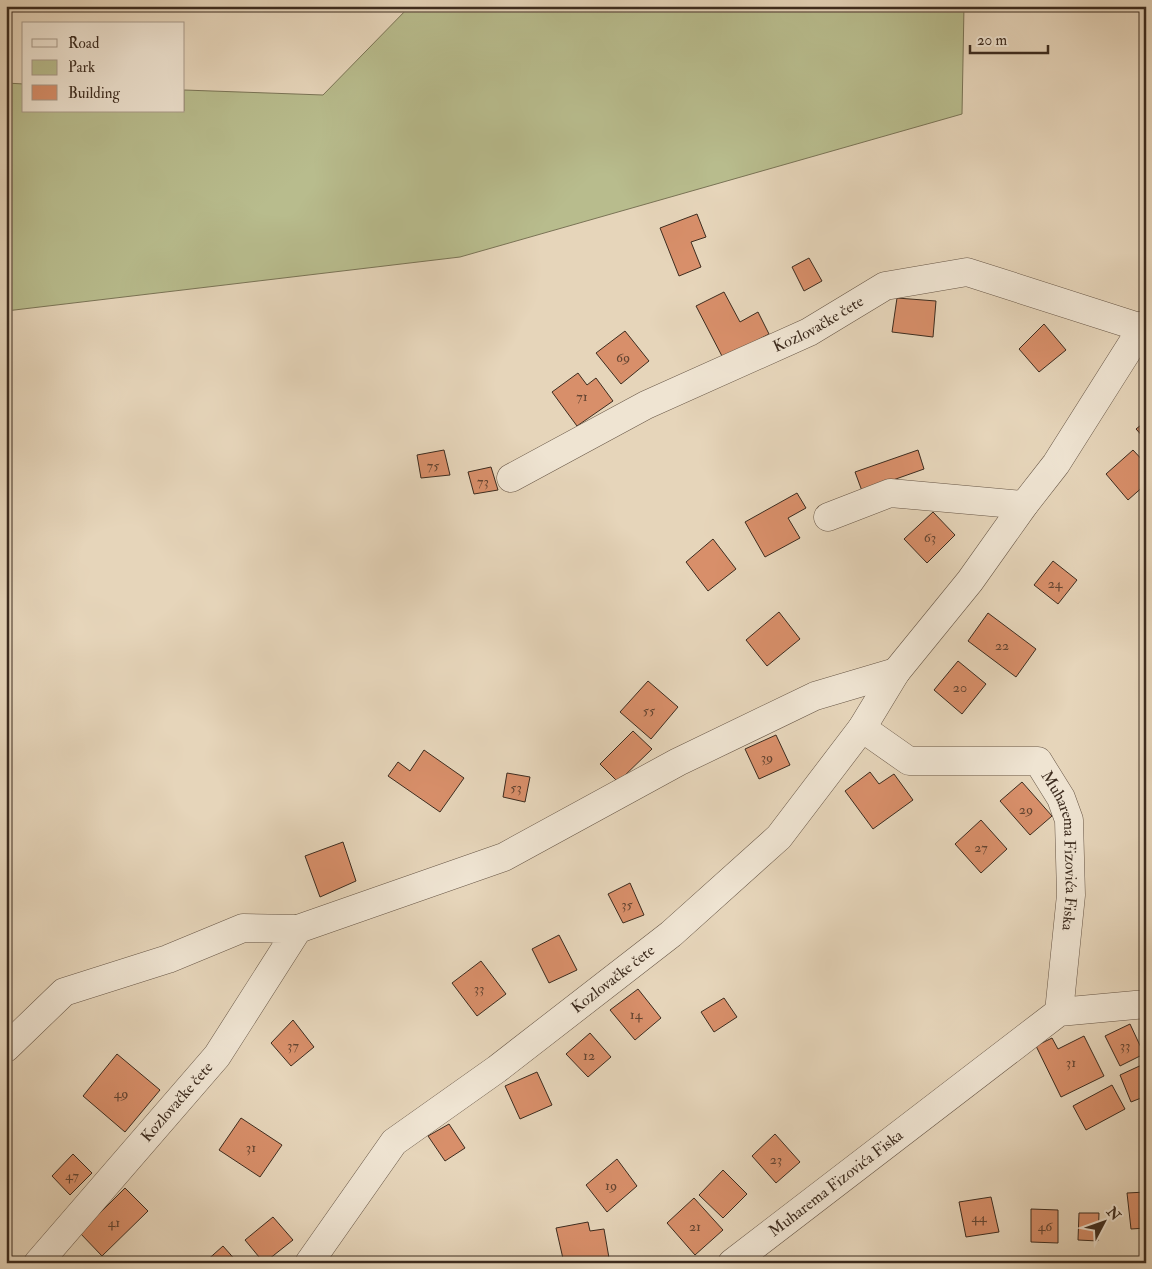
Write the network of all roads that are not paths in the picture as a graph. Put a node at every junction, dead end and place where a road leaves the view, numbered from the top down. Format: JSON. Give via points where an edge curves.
{"nodes":[{"id":1,"x":1144,"y":326,"type":"edge"},
{"id":2,"x":511,"y":478,"type":"dead end"},
{"id":3,"x":1024,"y":505,"type":"junction"},
{"id":4,"x":828,"y":517,"type":"dead end"},
{"id":5,"x":896,"y":672,"type":"junction"},
{"id":6,"x":862,"y":728,"type":"junction"},
{"id":7,"x":298,"y":929,"type":"junction"},
{"id":8,"x":1146,"y":1004,"type":"edge"},
{"id":9,"x":1059,"y":1012,"type":"junction"},
{"id":10,"x":6,"y":1048,"type":"edge"},
{"id":11,"x":38,"y":1263,"type":"edge"},
{"id":12,"x":309,"y":1263,"type":"edge"},
{"id":13,"x":732,"y":1263,"type":"edge"}],
"edges":[{"from":1,"to":2,"type":"street","name":"Kozlovačke čete","via":[[967,272],[886,286],[809,332],[646,406]]},
{"from":1,"to":3,"type":"street","name":"Kozlovačke čete","via":[[1056,464]]},
{"from":3,"to":4,"type":"street","via":[[890,494]]},
{"from":3,"to":5,"type":"street","name":"Kozlovačke čete","via":[[970,581]]},
{"from":5,"to":6,"type":"street","name":"Kozlovačke čete"},
{"from":5,"to":7,"type":"street","via":[[806,700],[678,762],[504,857]]},
{"from":6,"to":9,"type":"street","name":"Muharema Fizovića Fiska","via":[[909,761],[1038,761],[1061,798],[1069,820],[1071,896]]},
{"from":6,"to":12,"type":"street","name":"Kozlovačke čete","via":[[779,837],[671,934],[497,1069],[394,1142]]},
{"from":7,"to":10,"type":"street","via":[[243,928],[168,959],[64,992]]},
{"from":7,"to":11,"type":"street","name":"Kozlovačke čete","via":[[216,1056]]},
{"from":8,"to":9,"type":"street"},
{"from":9,"to":13,"type":"street","name":"Muharema Fizovića Fiska"}]}
